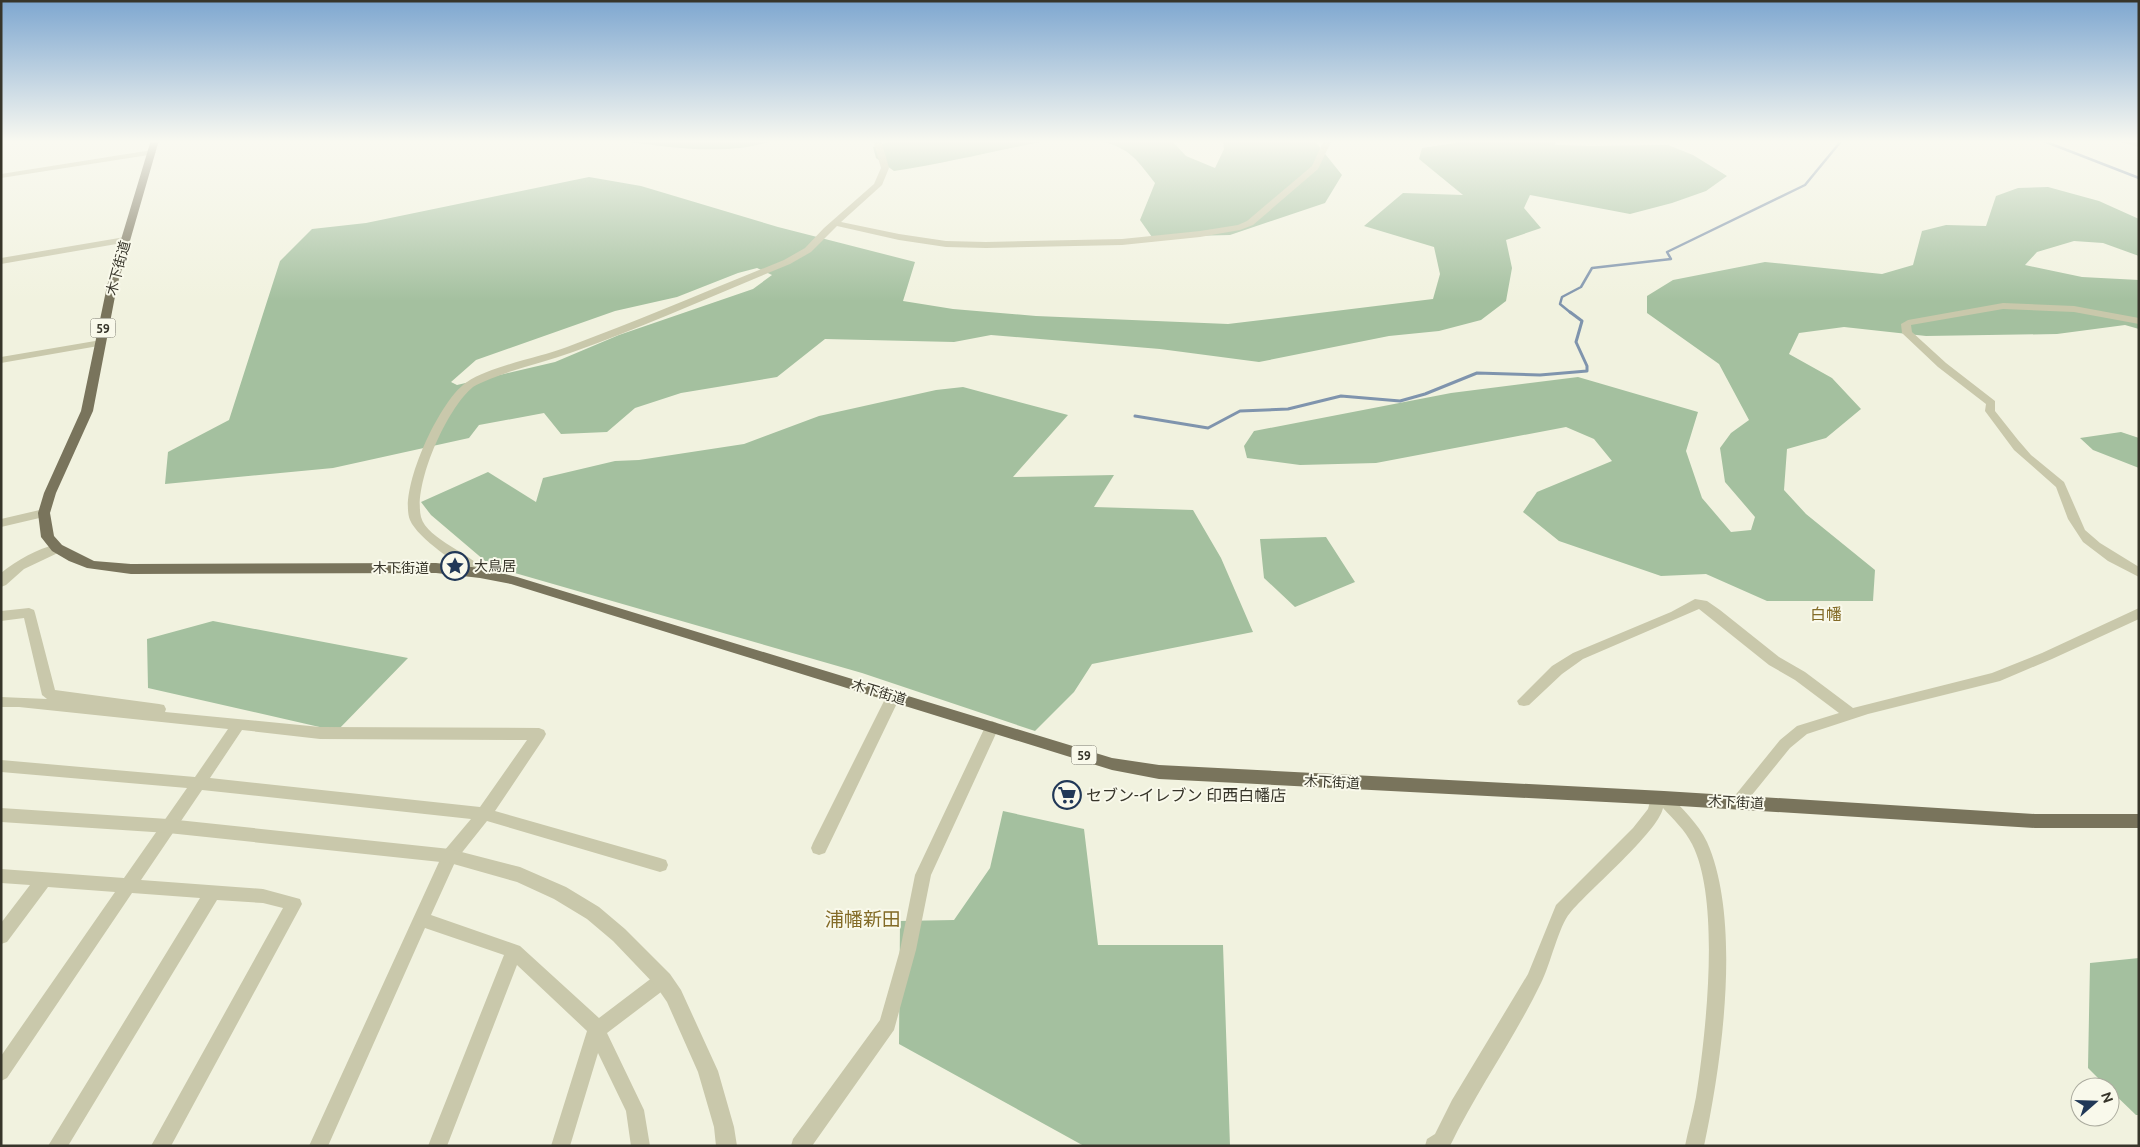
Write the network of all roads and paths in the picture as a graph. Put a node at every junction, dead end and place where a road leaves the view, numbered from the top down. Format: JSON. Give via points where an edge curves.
{"nodes":[{"id":1,"x":139,"y":194,"type":"edge"},
{"id":2,"x":869,"y":194,"type":"edge"},
{"id":3,"x":1285,"y":194,"type":"edge"},
{"id":4,"x":836,"y":223,"type":"junction"},
{"id":5,"x":125,"y":240,"type":"junction"},
{"id":6,"x":1,"y":260,"type":"edge"},
{"id":7,"x":2139,"y":321,"type":"edge"},
{"id":8,"x":101,"y":343,"type":"junction"},
{"id":9,"x":1,"y":360,"type":"edge"},
{"id":10,"x":44,"y":513,"type":"junction"},
{"id":11,"x":1,"y":523,"type":"edge"},
{"id":12,"x":57,"y":548,"type":"junction"},
{"id":13,"x":480,"y":573,"type":"junction"},
{"id":14,"x":2139,"y":573,"type":"edge"},
{"id":15,"x":1,"y":582,"type":"edge"},
{"id":16,"x":2139,"y":612,"type":"edge"},
{"id":17,"x":1,"y":616,"type":"edge"},
{"id":18,"x":893,"y":697,"type":"junction"},
{"id":19,"x":1524,"y":701,"type":"dead end"},
{"id":20,"x":2,"y":705,"type":"edge"},
{"id":21,"x":1851,"y":714,"type":"junction"},
{"id":22,"x":238,"y":725,"type":"junction"},
{"id":23,"x":992,"y":727,"type":"junction"},
{"id":24,"x":304,"y":731,"type":"junction"},
{"id":25,"x":1,"y":766,"type":"edge"},
{"id":26,"x":198,"y":783,"type":"junction"},
{"id":27,"x":1660,"y":798,"type":"junction"},
{"id":28,"x":1738,"y":802,"type":"junction"},
{"id":29,"x":1,"y":814,"type":"edge"},
{"id":30,"x":484,"y":814,"type":"junction"},
{"id":31,"x":2139,"y":821,"type":"edge"},
{"id":32,"x":168,"y":826,"type":"junction"},
{"id":33,"x":819,"y":848,"type":"dead end"},
{"id":34,"x":450,"y":856,"type":"junction"},
{"id":35,"x":660,"y":865,"type":"dead end"},
{"id":36,"x":1,"y":876,"type":"edge"},
{"id":37,"x":44,"y":879,"type":"junction"},
{"id":38,"x":128,"y":885,"type":"junction"},
{"id":39,"x":213,"y":892,"type":"junction"},
{"id":40,"x":422,"y":920,"type":"junction"},
{"id":41,"x":1,"y":937,"type":"edge"},
{"id":42,"x":514,"y":951,"type":"junction"},
{"id":43,"x":663,"y":980,"type":"junction"},
{"id":44,"x":596,"y":1031,"type":"junction"},
{"id":45,"x":1,"y":1072,"type":"edge"},
{"id":46,"x":57,"y":1146,"type":"edge"},
{"id":47,"x":160,"y":1146,"type":"edge"},
{"id":48,"x":318,"y":1146,"type":"edge"},
{"id":49,"x":437,"y":1146,"type":"edge"},
{"id":50,"x":560,"y":1146,"type":"edge"},
{"id":51,"x":641,"y":1146,"type":"edge"},
{"id":52,"x":727,"y":1146,"type":"edge"},
{"id":53,"x":800,"y":1146,"type":"edge"},
{"id":54,"x":1434,"y":1146,"type":"edge"},
{"id":55,"x":1694,"y":1146,"type":"edge"}],
"edges":[{"from":1,"to":5,"type":"main road","name":"木下街道","number":"59"},
{"from":2,"to":4,"type":"street"},
{"from":3,"to":4,"type":"street","via":[[1250,223],[1215,231],[1122,242],[946,244]]},
{"from":4,"to":13,"type":"street","via":[[808,250],[787,262],[569,350],[470,384],[450,405],[435,430],[414,494],[415,514],[430,537]]},
{"from":5,"to":6,"type":"street"},
{"from":5,"to":8,"type":"main road","name":"木下街道","number":"59"},
{"from":7,"to":14,"type":"street","via":[[2074,309],[2002,306],[1912,322],[1905,327],[1907,333],[1942,365],[1991,403],[1990,412],[2004,433],[2062,487],[2076,525],[2084,535]]},
{"from":8,"to":9,"type":"street"},
{"from":8,"to":10,"type":"main road","name":"木下街道","number":"59","via":[[87,411]]},
{"from":10,"to":11,"type":"street"},
{"from":10,"to":12,"type":"main road","name":"木下街道","number":"59","via":[[48,537]]},
{"from":12,"to":13,"type":"main road","name":"木下街道","number":"59","via":[[89,564],[111,568],[436,568]]},
{"from":12,"to":15,"type":"street","via":[[26,562]]},
{"from":13,"to":18,"type":"main road","name":"木下街道","number":"59"},
{"from":16,"to":21,"type":"street","via":[[1995,677]]},
{"from":17,"to":24,"type":"street","via":[[29,613],[49,695],[264,720],[301,726]]},
{"from":18,"to":23,"type":"main road","name":"木下街道","number":"59"},
{"from":18,"to":33,"type":"street"},
{"from":19,"to":21,"type":"street","via":[[1557,670],[1578,656],[1702,604],[1774,661]]},
{"from":20,"to":22,"type":"street"},
{"from":21,"to":28,"type":"street","via":[[1802,730],[1785,744]]},
{"from":22,"to":24,"type":"street"},
{"from":22,"to":26,"type":"street"},
{"from":23,"to":27,"type":"main road","name":"木下街道","number":"59","via":[[1112,764],[1159,772]]},
{"from":23,"to":53,"type":"street","via":[[923,875],[908,950],[888,1024]]},
{"from":24,"to":30,"type":"street","via":[[539,734]]},
{"from":25,"to":26,"type":"street"},
{"from":26,"to":30,"type":"street"},
{"from":26,"to":32,"type":"street"},
{"from":27,"to":28,"type":"main road","name":"木下街道","number":"59"},
{"from":27,"to":54,"type":"street","via":[[1655,812],[1638,833],[1562,910],[1535,978],[1442,1141]]},
{"from":27,"to":55,"type":"street","via":[[1699,842],[1711,873],[1716,915],[1715,984],[1706,1092]]},
{"from":28,"to":31,"type":"main road","name":"木下街道","number":"59","via":[[2035,821]]},
{"from":29,"to":32,"type":"street"},
{"from":30,"to":34,"type":"street"},
{"from":30,"to":35,"type":"street"},
{"from":32,"to":34,"type":"street"},
{"from":32,"to":38,"type":"street"},
{"from":34,"to":40,"type":"street"},
{"from":34,"to":43,"type":"street","via":[[520,875],[560,893],[594,913],[619,934]]},
{"from":36,"to":37,"type":"street"},
{"from":37,"to":38,"type":"street"},
{"from":37,"to":41,"type":"street"},
{"from":38,"to":39,"type":"street"},
{"from":38,"to":45,"type":"street"},
{"from":39,"to":46,"type":"street"},
{"from":39,"to":47,"type":"street","via":[[263,896],[294,904]]},
{"from":40,"to":42,"type":"street"},
{"from":40,"to":48,"type":"street"},
{"from":42,"to":44,"type":"street","via":[[593,1024]]},
{"from":42,"to":49,"type":"street"},
{"from":43,"to":44,"type":"street"},
{"from":43,"to":52,"type":"street","via":[[674,996],[708,1070]]},
{"from":44,"to":50,"type":"street"},
{"from":44,"to":51,"type":"street","via":[[636,1110]]}]}
